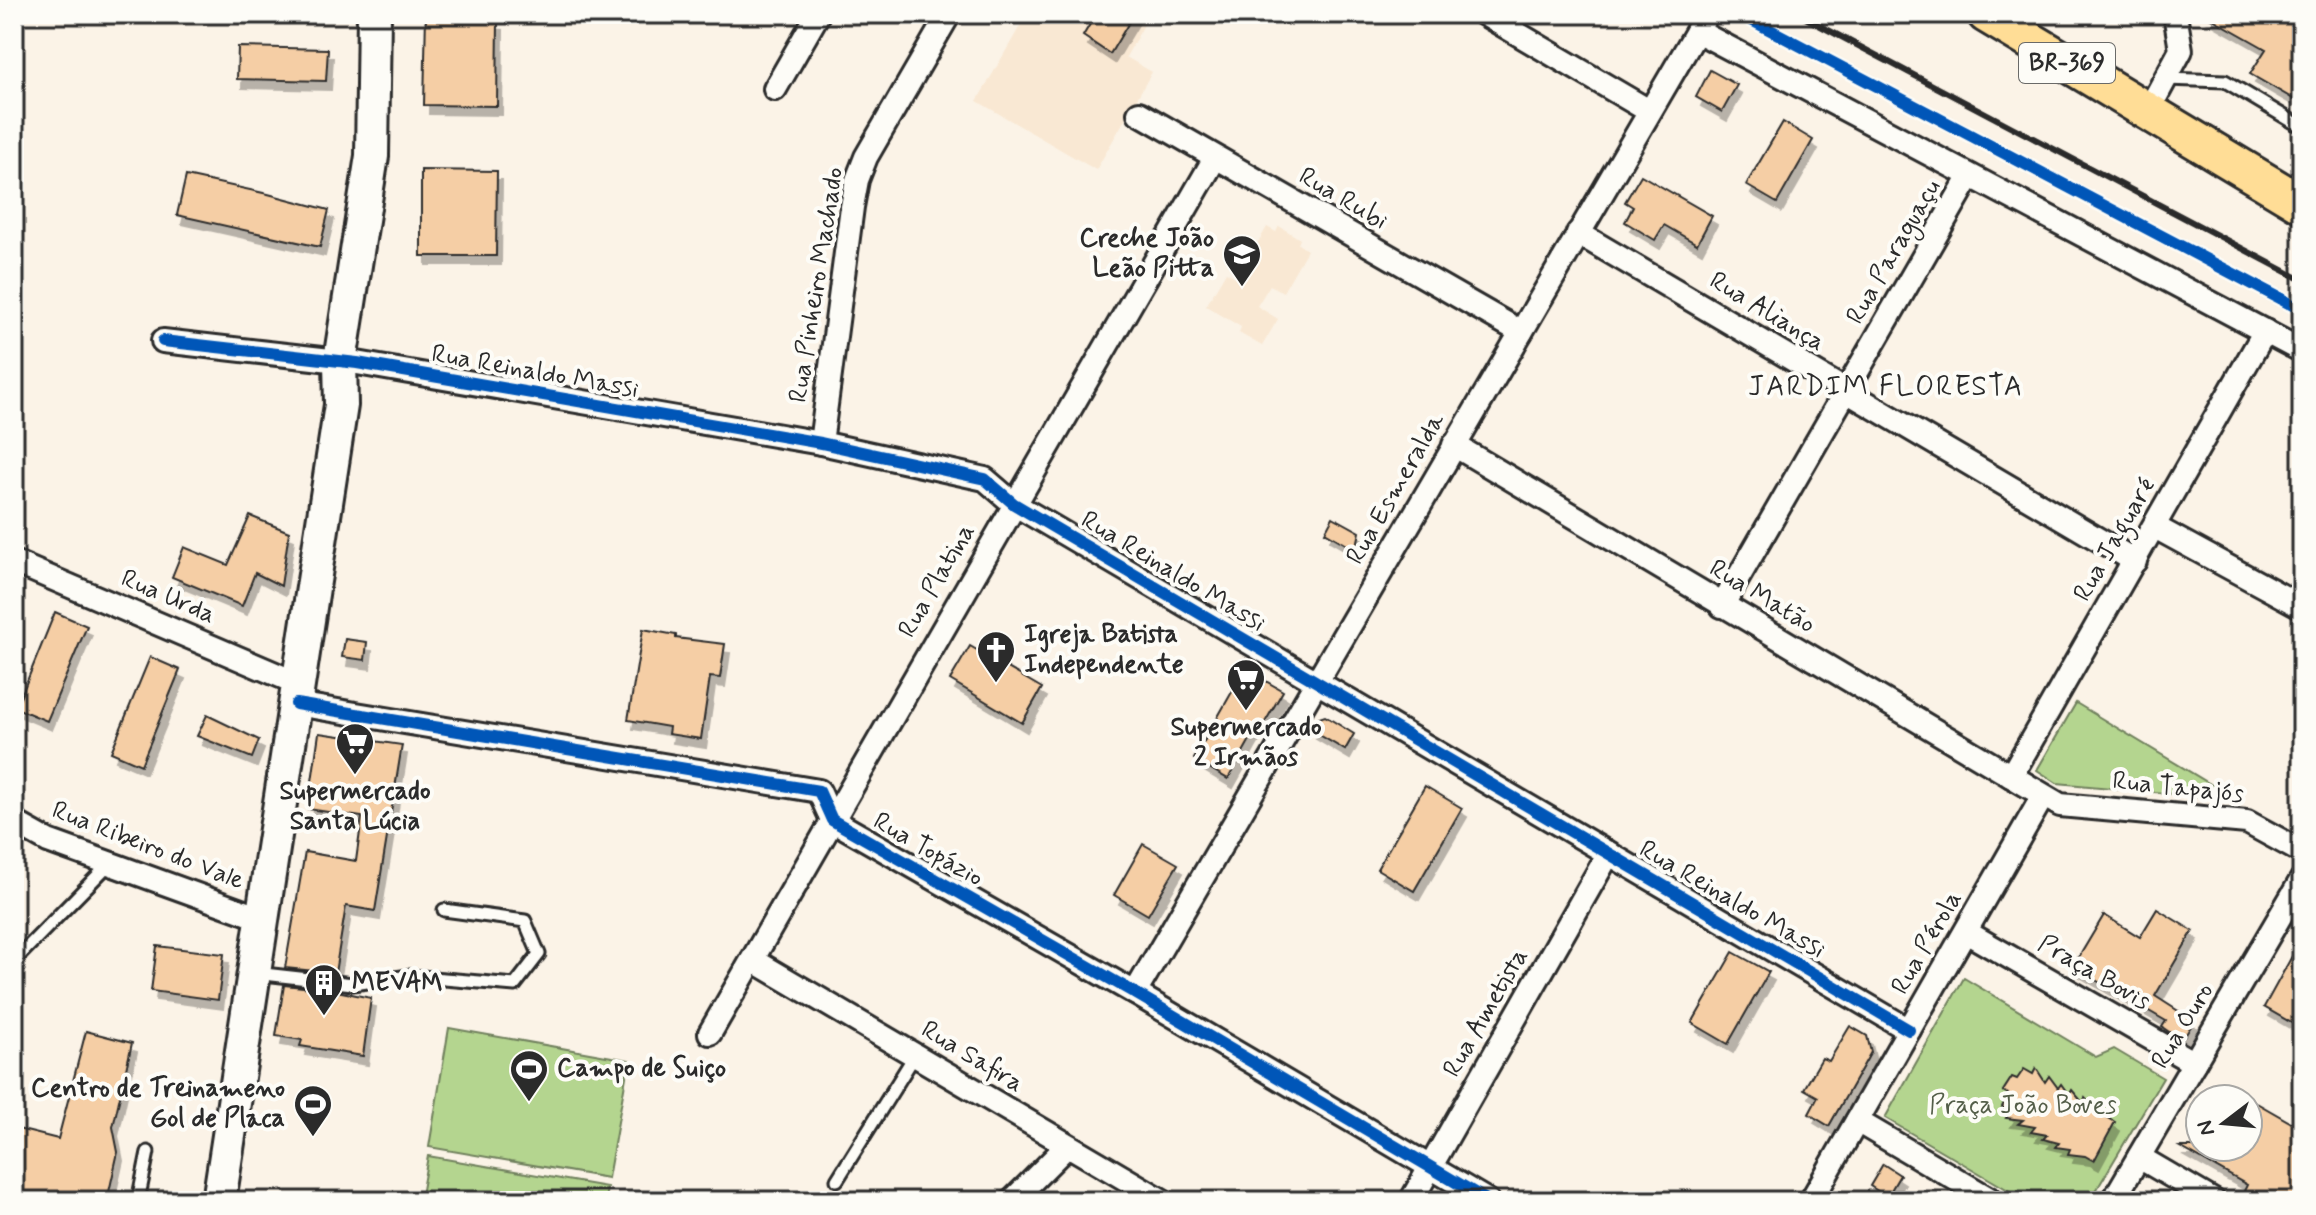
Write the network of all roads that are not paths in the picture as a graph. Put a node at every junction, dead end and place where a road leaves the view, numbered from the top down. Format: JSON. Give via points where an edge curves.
{"nodes":[{"id":1,"x":949,"y":14,"type":"edge"},
{"id":2,"x":1484,"y":14,"type":"edge"},
{"id":3,"x":1986,"y":14,"type":"edge"},
{"id":4,"x":2175,"y":14,"type":"edge"},
{"id":5,"x":815,"y":15,"type":"edge"},
{"id":6,"x":1702,"y":22,"type":"edge"},
{"id":7,"x":382,"y":27,"type":"edge"},
{"id":8,"x":2165,"y":79,"type":"junction"},
{"id":9,"x":775,"y":89,"type":"dead end"},
{"id":10,"x":1649,"y":111,"type":"junction"},
{"id":11,"x":2148,"y":111,"type":"junction"},
{"id":12,"x":1139,"y":113,"type":"dead end"},
{"id":13,"x":2302,"y":127,"type":"edge"},
{"id":14,"x":1215,"y":158,"type":"junction"},
{"id":15,"x":1970,"y":176,"type":"junction"},
{"id":16,"x":2302,"y":204,"type":"edge"},
{"id":17,"x":1578,"y":233,"type":"junction"},
{"id":18,"x":2265,"y":331,"type":"junction"},
{"id":19,"x":1521,"y":332,"type":"junction"},
{"id":20,"x":163,"y":341,"type":"dead end"},
{"id":21,"x":2302,"y":351,"type":"edge"},
{"id":22,"x":348,"y":362,"type":"junction"},
{"id":23,"x":1847,"y":392,"type":"junction"},
{"id":24,"x":821,"y":443,"type":"junction"},
{"id":25,"x":1454,"y":445,"type":"junction"},
{"id":26,"x":1014,"y":504,"type":"junction"},
{"id":27,"x":2155,"y":527,"type":"junction"},
{"id":28,"x":2135,"y":561,"type":"junction"},
{"id":29,"x":14,"y":562,"type":"edge"},
{"id":30,"x":1722,"y":606,"type":"junction"},
{"id":31,"x":2302,"y":607,"type":"edge"},
{"id":32,"x":1318,"y":683,"type":"junction"},
{"id":33,"x":297,"y":694,"type":"junction"},
{"id":34,"x":2011,"y":776,"type":"junction"},
{"id":35,"x":819,"y":791,"type":"junction"},
{"id":36,"x":846,"y":796,"type":"junction"},
{"id":37,"x":2043,"y":796,"type":"junction"},
{"id":38,"x":832,"y":820,"type":"junction"},
{"id":39,"x":14,"y":822,"type":"edge"},
{"id":40,"x":2302,"y":852,"type":"edge"},
{"id":41,"x":1609,"y":853,"type":"junction"},
{"id":42,"x":109,"y":864,"type":"junction"},
{"id":43,"x":2302,"y":879,"type":"edge"},
{"id":44,"x":444,"y":910,"type":"dead end"},
{"id":45,"x":263,"y":919,"type":"junction"},
{"id":46,"x":1966,"y":932,"type":"junction"},
{"id":47,"x":753,"y":960,"type":"junction"},
{"id":48,"x":14,"y":961,"type":"edge"},
{"id":49,"x":254,"y":973,"type":"junction"},
{"id":50,"x":1135,"y":993,"type":"junction"},
{"id":51,"x":1909,"y":1030,"type":"junction"},
{"id":52,"x":710,"y":1033,"type":"dead end"},
{"id":53,"x":915,"y":1055,"type":"junction"},
{"id":54,"x":2194,"y":1063,"type":"junction"},
{"id":55,"x":1857,"y":1121,"type":"junction"},
{"id":56,"x":1067,"y":1146,"type":"junction"},
{"id":57,"x":148,"y":1152,"type":"dead end"},
{"id":58,"x":2139,"y":1157,"type":"junction"},
{"id":59,"x":1430,"y":1168,"type":"junction"},
{"id":60,"x":837,"y":1180,"type":"dead end"},
{"id":61,"x":138,"y":1201,"type":"edge"},
{"id":62,"x":219,"y":1201,"type":"edge"},
{"id":63,"x":1012,"y":1201,"type":"edge"},
{"id":64,"x":1163,"y":1201,"type":"edge"},
{"id":65,"x":1411,"y":1201,"type":"edge"},
{"id":66,"x":1488,"y":1201,"type":"edge"},
{"id":67,"x":1811,"y":1201,"type":"edge"},
{"id":68,"x":1993,"y":1201,"type":"edge"},
{"id":69,"x":2113,"y":1201,"type":"edge"},
{"id":70,"x":2214,"y":1201,"type":"edge"}],
"edges":[{"from":1,"to":24,"type":"street","name":"Rua Pinheiro Machado","via":[[857,180]]},
{"from":2,"to":10,"type":"street"},
{"from":3,"to":11,"type":"main road","number":"BR-369"},
{"from":4,"to":8,"type":"street","via":[[2181,50]]},
{"from":5,"to":9,"type":"street"},
{"from":6,"to":10,"type":"street","name":"Rua Esmeralda"},
{"from":6,"to":15,"type":"street"},
{"from":7,"to":22,"type":"main road","via":[[388,161]]},
{"from":8,"to":11,"type":"street"},
{"from":8,"to":13,"type":"lane","via":[[2225,81]]},
{"from":10,"to":17,"type":"street","name":"Rua Esmeralda"},
{"from":11,"to":16,"type":"main road","number":"BR-369"},
{"from":12,"to":14,"type":"street","name":"Rua Rubi"},
{"from":14,"to":19,"type":"street","name":"Rua Rubi"},
{"from":14,"to":26,"type":"street","name":"Rua Platina"},
{"from":15,"to":18,"type":"street"},
{"from":15,"to":23,"type":"street","name":"Rua Paraguaçu"},
{"from":17,"to":19,"type":"street","name":"Rua Esmeralda"},
{"from":17,"to":23,"type":"street","name":"Rua Aliança"},
{"from":18,"to":21,"type":"street"},
{"from":18,"to":27,"type":"street","name":"Rua Jaguaré"},
{"from":19,"to":25,"type":"street","name":"Rua Esmeralda"},
{"from":20,"to":22,"type":"street","name":"Rua Reinaldo Massi"},
{"from":22,"to":24,"type":"street","name":"Rua Reinaldo Massi"},
{"from":22,"to":33,"type":"main road"},
{"from":23,"to":28,"type":"street","name":"Rua Aliança"},
{"from":23,"to":30,"type":"street","name":"Rua Paraguaçu"},
{"from":24,"to":26,"type":"street","name":"Rua Reinaldo Massi","via":[[985,479]]},
{"from":25,"to":30,"type":"street","name":"Rua Matão"},
{"from":25,"to":32,"type":"street","name":"Rua Esmeralda"},
{"from":26,"to":32,"type":"street","name":"Rua Reinaldo Massi"},
{"from":26,"to":36,"type":"street","name":"Rua Platina"},
{"from":27,"to":28,"type":"street","name":"Rua Jaguaré"},
{"from":27,"to":31,"type":"street"},
{"from":28,"to":34,"type":"street","name":"Rua Jaguaré"},
{"from":29,"to":33,"type":"street","name":"Rua Urda"},
{"from":30,"to":34,"type":"street","name":"Rua Matão"},
{"from":32,"to":41,"type":"street","name":"Rua Reinaldo Massi"},
{"from":32,"to":50,"type":"street","name":"Rua Esmeralda"},
{"from":33,"to":35,"type":"street","name":"Rua Topázio"},
{"from":33,"to":45,"type":"main road"},
{"from":34,"to":37,"type":"street","name":"Rua Matão"},
{"from":35,"to":36,"type":"street","name":"Rua Topázio"},
{"from":35,"to":38,"type":"street","name":"Rua Topázio"},
{"from":36,"to":38,"type":"street","name":"Rua Platina"},
{"from":37,"to":40,"type":"street","name":"Rua Tapajós","via":[[2060,805],[2247,822]]},
{"from":37,"to":46,"type":"street","name":"Rua Pérola"},
{"from":38,"to":47,"type":"street","name":"Rua Platina"},
{"from":38,"to":50,"type":"street","name":"Rua Topázio"},
{"from":39,"to":42,"type":"street","name":"Rua Ribeiro do Vale"},
{"from":41,"to":51,"type":"street","name":"Rua Reinaldo Massi"},
{"from":41,"to":59,"type":"street","name":"Rua Ametista"},
{"from":42,"to":45,"type":"street","name":"Rua Ribeiro do Vale"},
{"from":42,"to":48,"type":"lane"},
{"from":43,"to":54,"type":"street","name":"Rua Ouro"},
{"from":44,"to":49,"type":"lane","via":[[525,921],[539,954],[515,985],[409,976],[353,984]]},
{"from":45,"to":49,"type":"main road"},
{"from":46,"to":51,"type":"street","name":"Rua Pérola"},
{"from":46,"to":54,"type":"street","name":"Praça Bovis"},
{"from":47,"to":52,"type":"street","name":"Rua Platina"},
{"from":47,"to":53,"type":"street","name":"Rua Safira"},
{"from":49,"to":62,"type":"main road"},
{"from":50,"to":59,"type":"street","name":"Rua Topázio"},
{"from":51,"to":55,"type":"street","name":"Rua Pérola"},
{"from":53,"to":56,"type":"street","name":"Rua Safira"},
{"from":53,"to":60,"type":"lane"},
{"from":54,"to":58,"type":"street","name":"Rua Ouro"},
{"from":55,"to":67,"type":"street","name":"Rua Pérola"},
{"from":55,"to":68,"type":"street"},
{"from":56,"to":63,"type":"street"},
{"from":56,"to":64,"type":"street","name":"Rua Safira"},
{"from":57,"to":61,"type":"lane"},
{"from":58,"to":69,"type":"street","name":"Rua Ouro"},
{"from":58,"to":70,"type":"street"},
{"from":59,"to":65,"type":"street","name":"Rua Ametista"},
{"from":59,"to":66,"type":"street","name":"Rua Topázio"}]}
